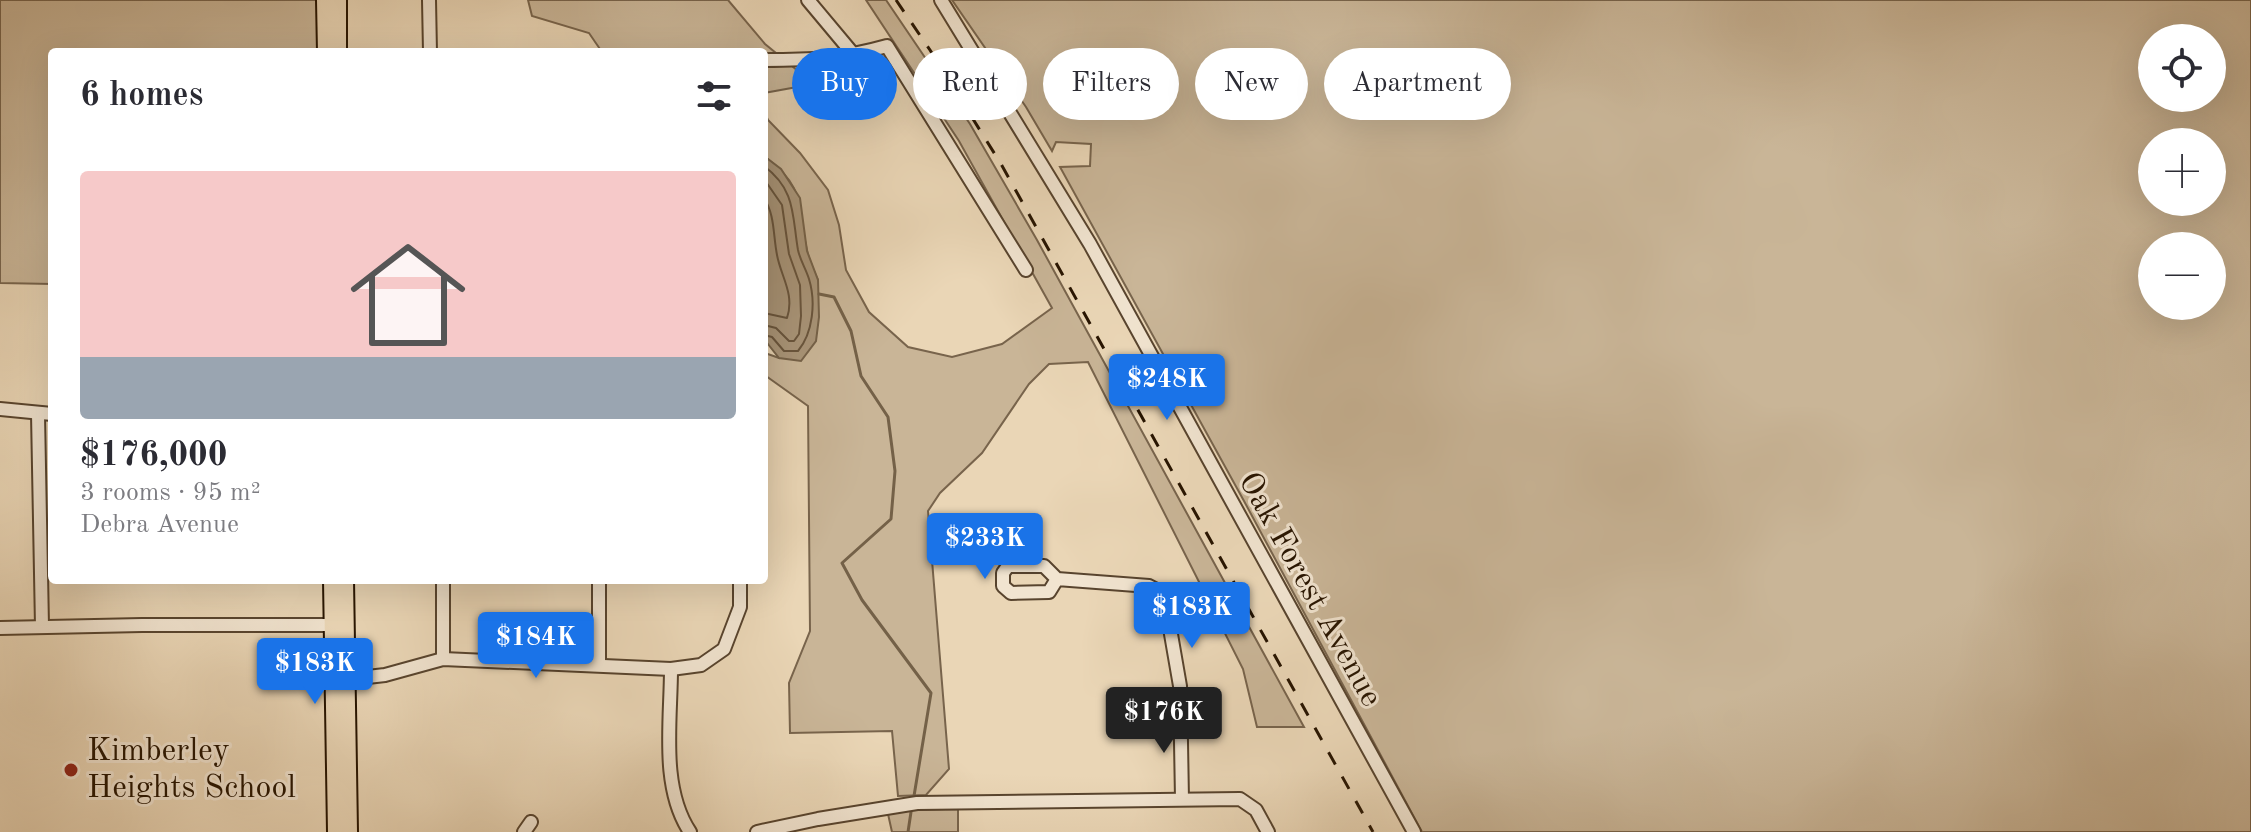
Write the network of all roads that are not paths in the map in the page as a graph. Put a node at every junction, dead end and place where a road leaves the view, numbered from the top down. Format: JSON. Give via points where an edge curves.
{"nodes":[{"id":1,"x":325,"y":0,"type":"edge"},
{"id":2,"x":338,"y":0,"type":"edge"},
{"id":3,"x":429,"y":0,"type":"edge"},
{"id":4,"x":808,"y":0,"type":"edge"},
{"id":5,"x":941,"y":0,"type":"edge"},
{"id":6,"x":326,"y":48,"type":"edge"},
{"id":7,"x":338,"y":48,"type":"edge"},
{"id":8,"x":430,"y":48,"type":"edge"},
{"id":9,"x":848,"y":48,"type":"edge"},
{"id":10,"x":768,"y":60,"type":"edge"},
{"id":11,"x":792,"y":61,"type":"edge"},
{"id":12,"x":897,"y":62,"type":"edge"},
{"id":13,"x":1026,"y":270,"type":"dead end"},
{"id":14,"x":0,"y":409,"type":"edge"},
{"id":15,"x":38,"y":414,"type":"junction"},
{"id":16,"x":48,"y":414,"type":"edge"},
{"id":17,"x":1057,"y":579,"type":"dead end"},
{"id":18,"x":333,"y":584,"type":"edge"},
{"id":19,"x":345,"y":584,"type":"edge"},
{"id":20,"x":443,"y":584,"type":"edge"},
{"id":21,"x":599,"y":584,"type":"edge"},
{"id":22,"x":740,"y":584,"type":"edge"},
{"id":23,"x":340,"y":625,"type":"junction"},
{"id":24,"x":42,"y":626,"type":"junction"},
{"id":25,"x":0,"y":628,"type":"edge"},
{"id":26,"x":443,"y":659,"type":"junction"},
{"id":27,"x":599,"y":664,"type":"junction"},
{"id":28,"x":671,"y":669,"type":"junction"},
{"id":29,"x":341,"y":680,"type":"junction"},
{"id":30,"x":1182,"y":799,"type":"junction"},
{"id":31,"x":819,"y":825,"type":"edge"},
{"id":32,"x":336,"y":832,"type":"edge"},
{"id":33,"x":349,"y":832,"type":"edge"},
{"id":34,"x":690,"y":832,"type":"edge"},
{"id":35,"x":757,"y":832,"type":"edge"},
{"id":36,"x":1268,"y":832,"type":"edge"},
{"id":37,"x":1414,"y":832,"type":"edge"}],
"edges":[{"from":1,"to":6,"type":"main road"},
{"from":2,"to":7,"type":"main road"},
{"from":3,"to":8,"type":"street"},
{"from":4,"to":9,"type":"street"},
{"from":5,"to":37,"type":"street","name":"Oak Forest Avenue","via":[[1090,244]]},
{"from":10,"to":11,"type":"street"},
{"from":12,"to":13,"type":"street"},
{"from":14,"to":15,"type":"street"},
{"from":15,"to":16,"type":"street"},
{"from":15,"to":24,"type":"street"},
{"from":17,"to":30,"type":"street","via":[[1149,586],[1164,594],[1180,686]]},
{"from":18,"to":23,"type":"main road"},
{"from":19,"to":23,"type":"main road"},
{"from":20,"to":26,"type":"street"},
{"from":21,"to":27,"type":"street"},
{"from":22,"to":28,"type":"street","via":[[740,607],[724,649],[701,665]]},
{"from":23,"to":24,"type":"street"},
{"from":23,"to":29,"type":"main road"},
{"from":24,"to":25,"type":"street"},
{"from":26,"to":27,"type":"street"},
{"from":26,"to":29,"type":"street"},
{"from":27,"to":28,"type":"street"},
{"from":28,"to":34,"type":"street","via":[[671,779]]},
{"from":29,"to":32,"type":"main road"},
{"from":29,"to":33,"type":"main road"},
{"from":30,"to":31,"type":"street","via":[[917,803]]},
{"from":30,"to":36,"type":"street","via":[[1240,799],[1256,810]]},
{"from":31,"to":35,"type":"street"}]}
